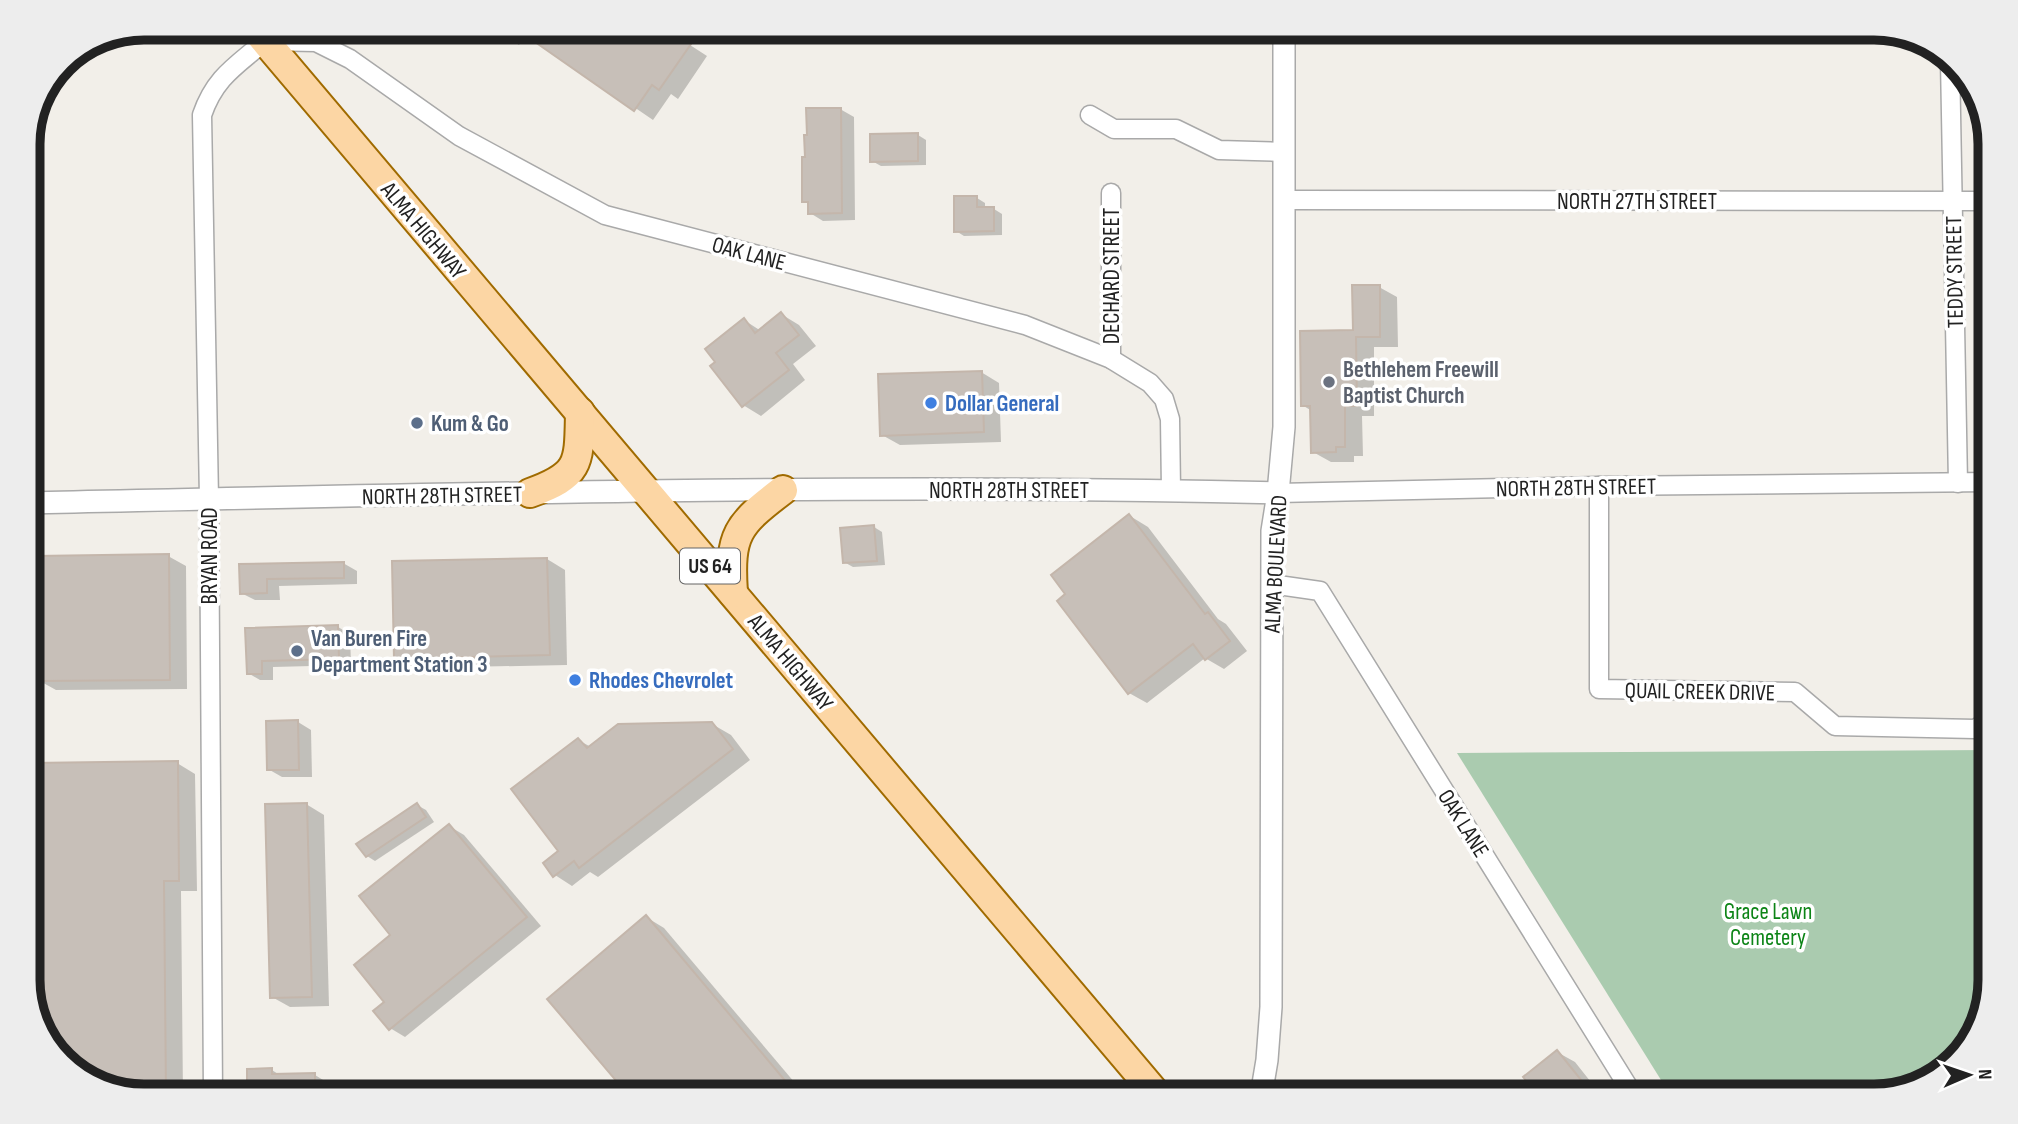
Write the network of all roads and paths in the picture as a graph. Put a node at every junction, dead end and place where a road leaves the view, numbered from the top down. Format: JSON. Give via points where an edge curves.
{"nodes":[{"id":1,"x":261,"y":40,"type":"edge"},
{"id":2,"x":265,"y":40,"type":"edge"},
{"id":3,"x":284,"y":40,"type":"edge"},
{"id":4,"x":1284,"y":40,"type":"edge"},
{"id":5,"x":1950,"y":74,"type":"edge"},
{"id":6,"x":1090,"y":115,"type":"dead end"},
{"id":7,"x":1284,"y":152,"type":"junction"},
{"id":8,"x":1111,"y":193,"type":"dead end"},
{"id":9,"x":1285,"y":200,"type":"junction"},
{"id":10,"x":1952,"y":201,"type":"junction"},
{"id":11,"x":1978,"y":201,"type":"edge"},
{"id":12,"x":1111,"y":359,"type":"junction"},
{"id":13,"x":580,"y":412,"type":"junction"},
{"id":14,"x":1978,"y":482,"type":"edge"},
{"id":15,"x":1958,"y":483,"type":"junction"},
{"id":16,"x":1600,"y":486,"type":"junction"},
{"id":17,"x":646,"y":490,"type":"junction"},
{"id":18,"x":783,"y":490,"type":"junction"},
{"id":19,"x":1171,"y":490,"type":"junction"},
{"id":20,"x":530,"y":493,"type":"junction"},
{"id":21,"x":1278,"y":493,"type":"junction"},
{"id":22,"x":209,"y":499,"type":"junction"},
{"id":23,"x":40,"y":503,"type":"edge"},
{"id":24,"x":1271,"y":584,"type":"junction"},
{"id":25,"x":733,"y":593,"type":"junction"},
{"id":26,"x":1978,"y":727,"type":"edge"},
{"id":27,"x":213,"y":1084,"type":"edge"},
{"id":28,"x":1148,"y":1084,"type":"edge"},
{"id":29,"x":1263,"y":1084,"type":"edge"},
{"id":30,"x":1627,"y":1084,"type":"edge"}],
"edges":[{"from":1,"to":22,"type":"street","name":"BRYAN ROAD","via":[[221,79],[202,115]]},
{"from":2,"to":13,"type":"main road","name":"ALMA HIGHWAY","number":"US 64"},
{"from":3,"to":12,"type":"street","name":"OAK LANE","via":[[316,43],[350,59],[459,136],[605,215],[1025,325]]},
{"from":4,"to":7,"type":"street","name":"ALMA BOULEVARD"},
{"from":5,"to":10,"type":"street","name":"TEDDY STREET"},
{"from":6,"to":7,"type":"street","via":[[1114,129],[1176,129],[1219,150]]},
{"from":7,"to":9,"type":"street","name":"ALMA BOULEVARD"},
{"from":8,"to":12,"type":"street","name":"DECHARD STREET"},
{"from":9,"to":10,"type":"street","name":"NORTH 27TH STREET"},
{"from":9,"to":21,"type":"street","name":"ALMA BOULEVARD","via":[[1284,427]]},
{"from":10,"to":11,"type":"street","name":"NORTH 27TH STREET"},
{"from":10,"to":15,"type":"street","name":"TEDDY STREET"},
{"from":12,"to":19,"type":"street","name":"OAK LANE","via":[[1150,383],[1164,399],[1170,419]]},
{"from":13,"to":17,"type":"main road","name":"ALMA HIGHWAY","number":"US 64"},
{"from":13,"to":20,"type":"main road","via":[[579,451],[570,472]]},
{"from":14,"to":15,"type":"street","name":"NORTH 28TH STREET"},
{"from":15,"to":16,"type":"street","name":"NORTH 28TH STREET"},
{"from":16,"to":21,"type":"street","name":"NORTH 28TH STREET"},
{"from":16,"to":26,"type":"street","name":"QUAIL CREEK DRIVE","via":[[1599,689],[1795,692],[1835,726]]},
{"from":17,"to":18,"type":"street","name":"NORTH 28TH STREET"},
{"from":17,"to":20,"type":"street","name":"NORTH 28TH STREET"},
{"from":17,"to":25,"type":"main road","name":"ALMA HIGHWAY","number":"US 64"},
{"from":18,"to":19,"type":"street","name":"NORTH 28TH STREET"},
{"from":18,"to":25,"type":"main road","via":[[744,522],[736,536],[731,563]]},
{"from":19,"to":21,"type":"street","name":"NORTH 28TH STREET"},
{"from":20,"to":22,"type":"street","name":"NORTH 28TH STREET"},
{"from":21,"to":24,"type":"street","name":"ALMA BOULEVARD"},
{"from":22,"to":23,"type":"street","name":"NORTH 28TH STREET"},
{"from":22,"to":27,"type":"street","name":"BRYAN ROAD"},
{"from":24,"to":29,"type":"street","name":"ALMA BOULEVARD","via":[[1271,1007]]},
{"from":24,"to":30,"type":"street","name":"OAK LANE","via":[[1320,592]]},
{"from":25,"to":28,"type":"main road","name":"ALMA HIGHWAY","number":"US 64"}]}
